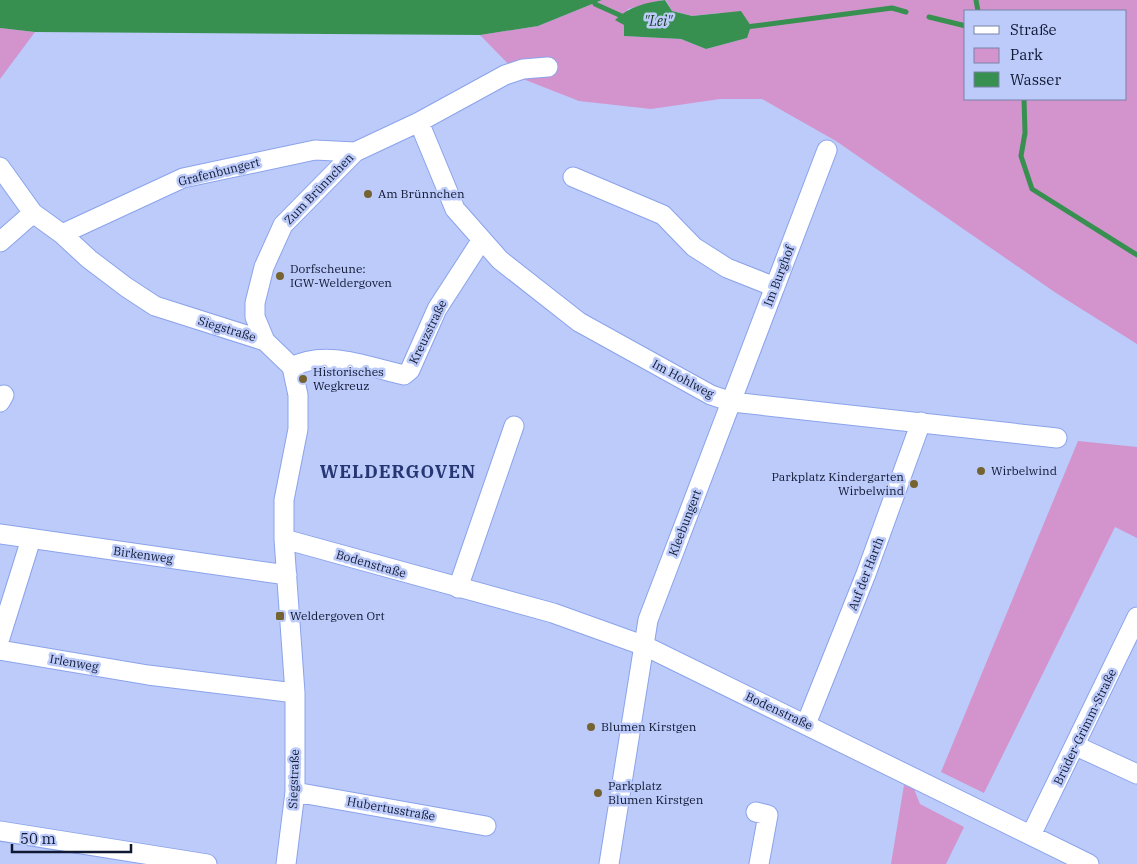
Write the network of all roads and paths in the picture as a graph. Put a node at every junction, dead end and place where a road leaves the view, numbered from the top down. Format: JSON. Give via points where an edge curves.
{"nodes":[{"id":1,"x":548,"y":67,"type":"dead end"},
{"id":2,"x":419,"y":122,"type":"junction"},
{"id":3,"x":827,"y":150,"type":"dead end"},
{"id":4,"x":355,"y":152,"type":"junction"},
{"id":5,"x":0,"y":167,"type":"edge"},
{"id":6,"x":573,"y":177,"type":"dead end"},
{"id":7,"x":33,"y":213,"type":"junction"},
{"id":8,"x":62,"y":234,"type":"junction"},
{"id":9,"x":481,"y":241,"type":"junction"},
{"id":10,"x":0,"y":242,"type":"edge"},
{"id":11,"x":775,"y":287,"type":"junction"},
{"id":12,"x":265,"y":341,"type":"junction"},
{"id":13,"x":292,"y":366,"type":"junction"},
{"id":14,"x":732,"y":402,"type":"junction"},
{"id":15,"x":921,"y":422,"type":"junction"},
{"id":16,"x":514,"y":426,"type":"dead end"},
{"id":17,"x":1057,"y":438,"type":"dead end"},
{"id":18,"x":0,"y":534,"type":"edge"},
{"id":19,"x":31,"y":539,"type":"junction"},
{"id":20,"x":284,"y":539,"type":"junction"},
{"id":21,"x":287,"y":576,"type":"junction"},
{"id":22,"x":458,"y":588,"type":"junction"},
{"id":23,"x":1137,"y":618,"type":"edge"},
{"id":24,"x":0,"y":638,"type":"edge"},
{"id":25,"x":644,"y":646,"type":"junction"},
{"id":26,"x":0,"y":650,"type":"edge"},
{"id":27,"x":295,"y":693,"type":"junction"},
{"id":28,"x":806,"y":724,"type":"junction"},
{"id":29,"x":1076,"y":746,"type":"junction"},
{"id":30,"x":1137,"y":774,"type":"edge"},
{"id":31,"x":295,"y":792,"type":"junction"},
{"id":32,"x":756,"y":812,"type":"dead end"},
{"id":33,"x":486,"y":826,"type":"dead end"},
{"id":34,"x":0,"y":831,"type":"edge"},
{"id":35,"x":1031,"y":835,"type":"junction"},
{"id":36,"x":207,"y":864,"type":"edge"},
{"id":37,"x":286,"y":864,"type":"edge"},
{"id":38,"x":609,"y":864,"type":"edge"},
{"id":39,"x":759,"y":864,"type":"edge"},
{"id":40,"x":1089,"y":864,"type":"edge"}],
"edges":[{"from":1,"to":2,"type":"street","name":"Zum Brünnchen","via":[[523,69],[505,75]]},
{"from":2,"to":4,"type":"street","name":"Zum Brünnchen"},
{"from":2,"to":9,"type":"street","name":"Im Hohlweg","via":[[455,209]]},
{"from":3,"to":11,"type":"street","name":"Im Burghof"},
{"from":4,"to":8,"type":"street","name":"Grafenbungert","via":[[315,150],[183,178]]},
{"from":4,"to":12,"type":"street","name":"Zum Brünnchen","via":[[283,225],[264,267],[255,303],[255,318]]},
{"from":5,"to":7,"type":"street","name":"Siegstraße"},
{"from":6,"to":11,"type":"street","via":[[663,215],[694,247],[727,268]]},
{"from":7,"to":8,"type":"street","name":"Siegstraße"},
{"from":7,"to":10,"type":"street"},
{"from":8,"to":12,"type":"street","name":"Siegstraße","via":[[89,259],[155,306]]},
{"from":9,"to":13,"type":"street","name":"Kreuzstraße","via":[[437,309],[410,370],[404,375],[319,358]]},
{"from":9,"to":14,"type":"street","name":"Im Hohlweg","via":[[500,260],[579,322],[711,395]]},
{"from":11,"to":14,"type":"street","name":"Im Burghof"},
{"from":12,"to":13,"type":"street","name":"Siegstraße"},
{"from":13,"to":20,"type":"street","name":"Siegstraße","via":[[298,395],[298,429],[284,500]]},
{"from":14,"to":15,"type":"street","name":"Im Hohlweg"},
{"from":14,"to":25,"type":"street","name":"Kleebungert","via":[[648,620]]},
{"from":15,"to":17,"type":"street","name":"Im Hohlweg"},
{"from":15,"to":28,"type":"street","name":"Auf der Harth","via":[[866,574]]},
{"from":16,"to":22,"type":"street"},
{"from":18,"to":19,"type":"street","name":"Birkenweg"},
{"from":19,"to":21,"type":"street","name":"Birkenweg"},
{"from":19,"to":24,"type":"street"},
{"from":20,"to":21,"type":"street","name":"Siegstraße"},
{"from":20,"to":22,"type":"street","name":"Bodenstraße"},
{"from":21,"to":27,"type":"street","name":"Siegstraße"},
{"from":22,"to":25,"type":"street","name":"Bodenstraße","via":[[553,613]]},
{"from":23,"to":29,"type":"street","name":"Brüder-Grimm-Straße"},
{"from":25,"to":28,"type":"street","name":"Bodenstraße"},
{"from":25,"to":38,"type":"street","name":"Kleebungert"},
{"from":26,"to":27,"type":"street","name":"Irlenweg","via":[[148,675]]},
{"from":27,"to":31,"type":"street","name":"Siegstraße"},
{"from":28,"to":35,"type":"street","name":"Bodenstraße"},
{"from":29,"to":30,"type":"street"},
{"from":29,"to":35,"type":"street","name":"Brüder-Grimm-Straße"},
{"from":31,"to":33,"type":"street","name":"Hubertusstraße"},
{"from":31,"to":37,"type":"street","name":"Siegstraße"},
{"from":32,"to":39,"type":"street","via":[[768,815]]},
{"from":34,"to":36,"type":"street"},
{"from":35,"to":40,"type":"street","name":"Bodenstraße"}]}
